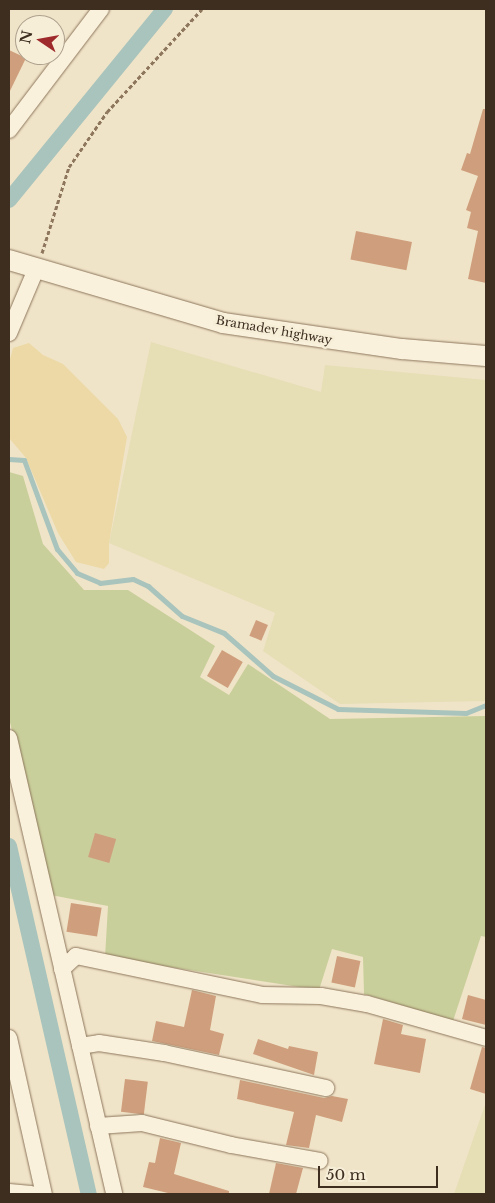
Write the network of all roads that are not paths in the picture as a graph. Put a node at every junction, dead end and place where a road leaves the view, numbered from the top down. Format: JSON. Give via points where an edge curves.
{"nodes":[{"id":1,"x":101,"y":9,"type":"edge"},
{"id":2,"x":9,"y":130,"type":"edge"},
{"id":3,"x":24,"y":264,"type":"edge"},
{"id":4,"x":9,"y":333,"type":"edge"},
{"id":5,"x":486,"y":356,"type":"edge"},
{"id":6,"x":9,"y":738,"type":"edge"},
{"id":7,"x":62,"y":969,"type":"junction"},
{"id":8,"x":9,"y":1038,"type":"edge"},
{"id":9,"x":486,"y":1038,"type":"edge"},
{"id":10,"x":80,"y":1046,"type":"junction"},
{"id":11,"x":326,"y":1088,"type":"dead end"},
{"id":12,"x":98,"y":1126,"type":"junction"},
{"id":13,"x":320,"y":1161,"type":"dead end"},
{"id":14,"x":9,"y":1192,"type":"edge"},
{"id":15,"x":31,"y":1194,"type":"edge"},
{"id":16,"x":44,"y":1194,"type":"edge"},
{"id":17,"x":114,"y":1194,"type":"edge"}],
"edges":[{"from":1,"to":2,"type":"street"},
{"from":3,"to":4,"type":"street"},
{"from":3,"to":5,"type":"street","name":"Bramadev highway","via":[[223,323],[402,349]]},
{"from":6,"to":7,"type":"street"},
{"from":7,"to":9,"type":"street","via":[[76,956],[262,995],[321,996],[367,1004]]},
{"from":7,"to":10,"type":"street"},
{"from":8,"to":16,"type":"street"},
{"from":10,"to":11,"type":"street","via":[[99,1043],[164,1053]]},
{"from":10,"to":12,"type":"street"},
{"from":12,"to":13,"type":"street","via":[[142,1123],[230,1145]]},
{"from":12,"to":17,"type":"street"},
{"from":14,"to":15,"type":"street"}]}
